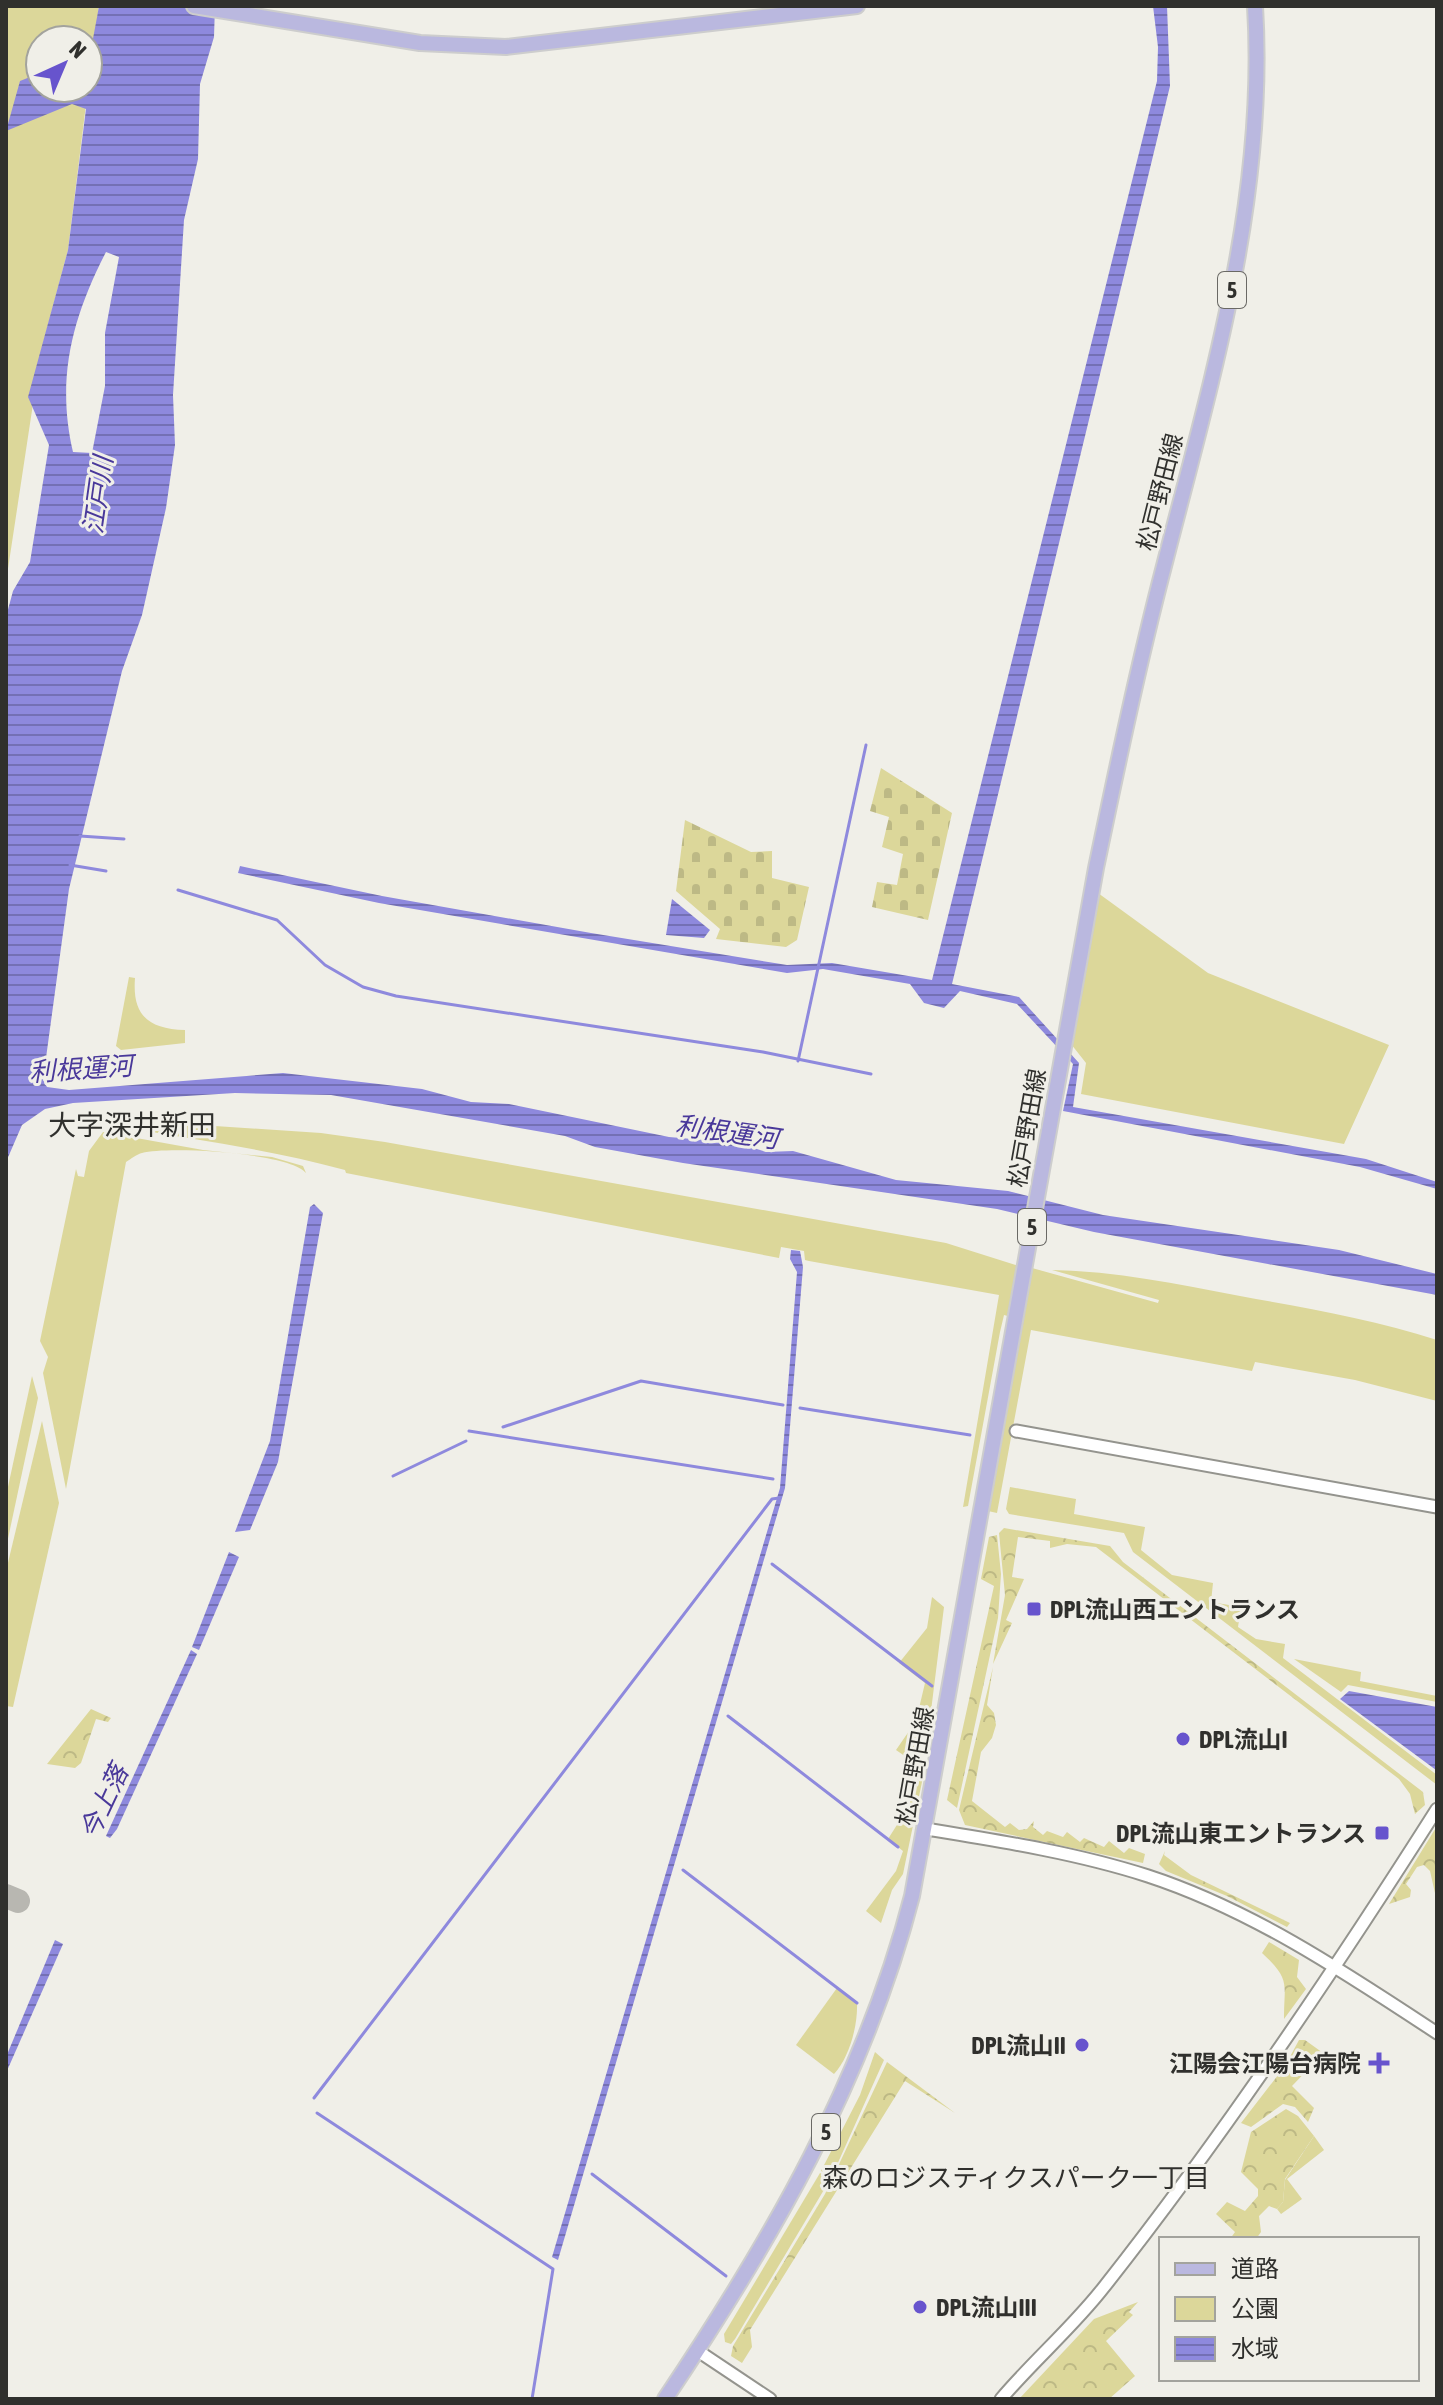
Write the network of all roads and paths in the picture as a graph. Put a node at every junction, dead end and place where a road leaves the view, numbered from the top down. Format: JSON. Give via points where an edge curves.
{"nodes":[{"id":1,"x":194,"y":6,"type":"edge"},
{"id":2,"x":857,"y":6,"type":"edge"},
{"id":3,"x":1255,"y":6,"type":"edge"},
{"id":4,"x":1016,"y":1431,"type":"dead end"},
{"id":5,"x":1437,"y":1507,"type":"edge"},
{"id":6,"x":1437,"y":1809,"type":"edge"},
{"id":7,"x":926,"y":1829,"type":"junction"},
{"id":8,"x":1332,"y":1967,"type":"junction"},
{"id":9,"x":1437,"y":2033,"type":"edge"},
{"id":10,"x":698,"y":2351,"type":"junction"},
{"id":11,"x":665,"y":2399,"type":"edge"},
{"id":12,"x":770,"y":2399,"type":"edge"},
{"id":13,"x":1001,"y":2399,"type":"edge"}],
"edges":[{"from":1,"to":2,"type":"main road","via":[[441,44],[530,45]]},
{"from":3,"to":7,"type":"main road","name":"松戸野田線","number":"5","via":[[1257,112],[1235,274],[1096,868]]},
{"from":4,"to":5,"type":"street"},
{"from":6,"to":8,"type":"street"},
{"from":7,"to":8,"type":"street","via":[[1148,1876],[1241,1914]]},
{"from":7,"to":10,"type":"main road","name":"松戸野田線","number":"5","via":[[899,1946],[846,2089],[770,2236]]},
{"from":8,"to":9,"type":"street"},
{"from":8,"to":13,"type":"street","via":[[1156,2221],[1088,2308]]},
{"from":10,"to":11,"type":"main road","name":"松戸野田線","number":"5"},
{"from":10,"to":12,"type":"street"}]}
